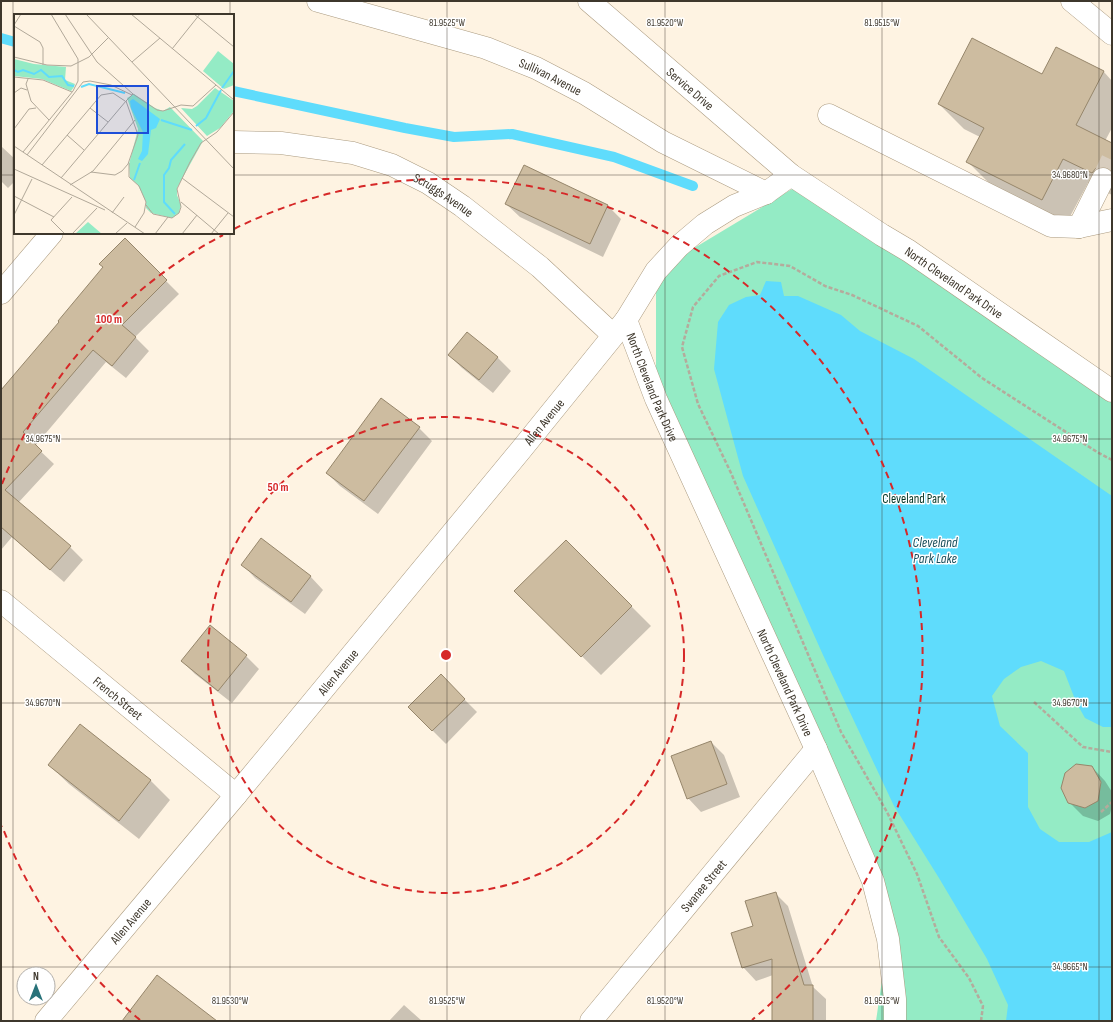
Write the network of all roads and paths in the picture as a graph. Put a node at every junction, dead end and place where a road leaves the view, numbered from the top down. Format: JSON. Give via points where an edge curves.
{"nodes":[{"id":1,"x":318,"y":1,"type":"edge"},
{"id":2,"x":589,"y":1,"type":"edge"},
{"id":3,"x":1072,"y":1,"type":"edge"},
{"id":4,"x":1112,"y":34,"type":"edge"},
{"id":5,"x":829,"y":115,"type":"dead end"},
{"id":6,"x":234,"y":142,"type":"edge"},
{"id":7,"x":791,"y":176,"type":"junction"},
{"id":8,"x":1103,"y":179,"type":"tunnel mouth"},
{"id":9,"x":766,"y":193,"type":"junction"},
{"id":10,"x":1112,"y":220,"type":"edge"},
{"id":11,"x":1079,"y":227,"type":"junction"},
{"id":12,"x":51,"y":234,"type":"edge"},
{"id":13,"x":1,"y":293,"type":"edge"},
{"id":14,"x":620,"y":328,"type":"junction"},
{"id":15,"x":1112,"y":391,"type":"edge"},
{"id":16,"x":1112,"y":460,"type":"edge"},
{"id":17,"x":1,"y":601,"type":"edge"},
{"id":18,"x":1034,"y":702,"type":"dead end"},
{"id":19,"x":816,"y":749,"type":"junction"},
{"id":20,"x":1112,"y":752,"type":"edge"},
{"id":21,"x":236,"y":795,"type":"junction"},
{"id":22,"x":1112,"y":802,"type":"edge"},
{"id":23,"x":1101,"y":812,"type":"dead end"},
{"id":24,"x":46,"y":1021,"type":"edge"},
{"id":25,"x":591,"y":1021,"type":"edge"},
{"id":26,"x":895,"y":1021,"type":"edge"},
{"id":27,"x":981,"y":1021,"type":"edge"}],
"edges":[{"from":1,"to":9,"type":"street","name":"Sullivan Avenue","via":[[486,48],[536,68],[584,93],[663,142]]},
{"from":2,"to":7,"type":"street","name":"Service Drive"},
{"from":3,"to":4,"type":"street"},
{"from":5,"to":11,"type":"street","via":[[1051,226]]},
{"from":6,"to":14,"type":"street","name":"Scruggs Avenue","via":[[281,143],[353,153],[392,165],[428,183],[462,206]]},
{"from":7,"to":9,"type":"street","name":"North Cleveland Park Drive"},
{"from":7,"to":15,"type":"street","name":"North Cleveland Park Drive","via":[[909,251]]},
{"from":8,"to":11,"type":"street"},
{"from":9,"to":14,"type":"street","name":"North Cleveland Park Drive","via":[[734,206],[705,224],[679,246],[656,270]]},
{"from":10,"to":11,"type":"street"},
{"from":12,"to":13,"type":"street"},
{"from":14,"to":19,"type":"street","name":"North Cleveland Park Drive","via":[[656,399]]},
{"from":14,"to":21,"type":"street","name":"Allen Avenue"},
{"from":16,"to":27,"type":"path","via":[[982,378],[918,326],[852,295],[825,286],[790,266],[757,262],[720,276],[692,307],[682,346],[698,404],[731,473],[841,732],[887,812],[917,874],[939,937],[969,978],[983,1006]]},
{"from":17,"to":21,"type":"street","name":"French Street"},
{"from":18,"to":20,"type":"path","via":[[1083,747]]},
{"from":19,"to":25,"type":"street","name":"Swanee Street"},
{"from":19,"to":26,"type":"street","name":"North Cleveland Park Drive","via":[[873,881],[888,939]]},
{"from":21,"to":24,"type":"street","name":"Allen Avenue"},
{"from":22,"to":23,"type":"path"}]}
